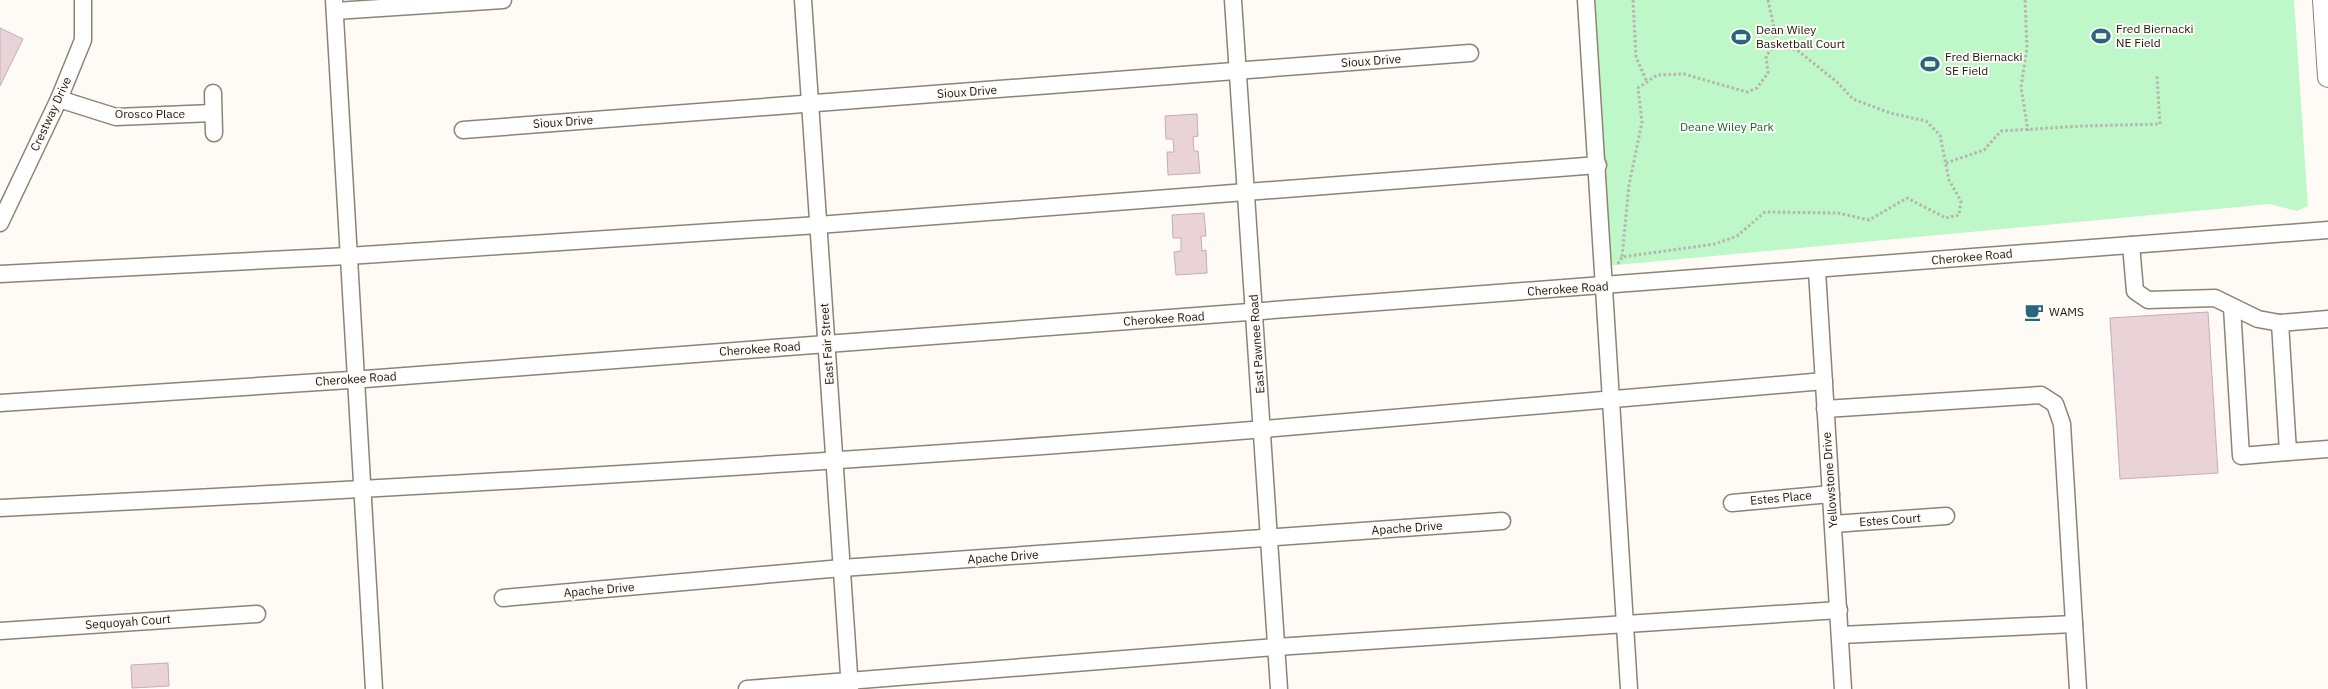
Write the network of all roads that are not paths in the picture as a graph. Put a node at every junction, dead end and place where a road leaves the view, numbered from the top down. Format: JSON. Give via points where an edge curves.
{"nodes":[{"id":1,"x":83,"y":0,"type":"edge"},
{"id":2,"x":504,"y":0,"type":"edge"},
{"id":3,"x":803,"y":0,"type":"edge"},
{"id":4,"x":1233,"y":0,"type":"edge"},
{"id":5,"x":1586,"y":0,"type":"edge"},
{"id":6,"x":2323,"y":0,"type":"edge"},
{"id":7,"x":334,"y":6,"type":"edge"},
{"id":8,"x":1470,"y":53,"type":"dead end"},
{"id":9,"x":2327,"y":55,"type":"edge"},
{"id":10,"x":1238,"y":71,"type":"junction"},
{"id":11,"x":2328,"y":77,"type":"edge"},
{"id":12,"x":212,"y":93,"type":"dead end"},
{"id":13,"x":59,"y":98,"type":"junction"},
{"id":14,"x":809,"y":104,"type":"junction"},
{"id":15,"x":213,"y":113,"type":"junction"},
{"id":16,"x":463,"y":130,"type":"dead end"},
{"id":17,"x":214,"y":133,"type":"dead end"},
{"id":18,"x":1598,"y":165,"type":"junction"},
{"id":19,"x":1246,"y":191,"type":"junction"},
{"id":20,"x":0,"y":223,"type":"edge"},
{"id":21,"x":818,"y":224,"type":"junction"},
{"id":22,"x":2328,"y":230,"type":"edge"},
{"id":23,"x":2131,"y":245,"type":"junction"},
{"id":24,"x":348,"y":256,"type":"junction"},
{"id":25,"x":1817,"y":271,"type":"junction"},
{"id":26,"x":0,"y":274,"type":"edge"},
{"id":27,"x":1606,"y":286,"type":"junction"},
{"id":28,"x":2232,"y":307,"type":"junction"},
{"id":29,"x":1255,"y":312,"type":"junction"},
{"id":30,"x":2328,"y":319,"type":"edge"},
{"id":31,"x":2280,"y":323,"type":"junction"},
{"id":32,"x":827,"y":344,"type":"junction"},
{"id":33,"x":355,"y":380,"type":"junction"},
{"id":34,"x":1824,"y":381,"type":"junction"},
{"id":35,"x":1612,"y":399,"type":"junction"},
{"id":36,"x":0,"y":403,"type":"edge"},
{"id":37,"x":1825,"y":409,"type":"junction"},
{"id":38,"x":1262,"y":429,"type":"junction"},
{"id":39,"x":2328,"y":449,"type":"edge"},
{"id":40,"x":2288,"y":452,"type":"junction"},
{"id":41,"x":835,"y":459,"type":"junction"},
{"id":42,"x":362,"y":490,"type":"junction"},
{"id":43,"x":1831,"y":494,"type":"junction"},
{"id":44,"x":1732,"y":503,"type":"dead end"},
{"id":45,"x":0,"y":508,"type":"edge"},
{"id":46,"x":1946,"y":516,"type":"dead end"},
{"id":47,"x":1502,"y":521,"type":"dead end"},
{"id":48,"x":1833,"y":524,"type":"junction"},
{"id":49,"x":1269,"y":538,"type":"junction"},
{"id":50,"x":842,"y":568,"type":"junction"},
{"id":51,"x":503,"y":598,"type":"dead end"},
{"id":52,"x":1839,"y":610,"type":"junction"},
{"id":53,"x":257,"y":614,"type":"dead end"},
{"id":54,"x":1625,"y":624,"type":"junction"},
{"id":55,"x":2074,"y":624,"type":"junction"},
{"id":56,"x":0,"y":631,"type":"edge"},
{"id":57,"x":1840,"y":636,"type":"junction"},
{"id":58,"x":1276,"y":647,"type":"junction"},
{"id":59,"x":849,"y":685,"type":"edge"},
{"id":60,"x":374,"y":689,"type":"edge"},
{"id":61,"x":746,"y":689,"type":"edge"},
{"id":62,"x":1279,"y":689,"type":"edge"},
{"id":63,"x":1629,"y":689,"type":"edge"},
{"id":64,"x":1843,"y":689,"type":"edge"},
{"id":65,"x":2078,"y":689,"type":"edge"}],
"edges":[{"from":1,"to":13,"type":"street","name":"Crestway Drive","via":[[83,40]]},
{"from":2,"to":7,"type":"street"},
{"from":3,"to":14,"type":"street","name":"East Fair Street"},
{"from":4,"to":10,"type":"street","name":"East Pawnee Road"},
{"from":5,"to":18,"type":"street"},
{"from":6,"to":9,"type":"main road"},
{"from":7,"to":24,"type":"street"},
{"from":8,"to":10,"type":"street","name":"Sioux Drive"},
{"from":9,"to":11,"type":"main road"},
{"from":10,"to":14,"type":"street","name":"Sioux Drive"},
{"from":10,"to":19,"type":"street","name":"East Pawnee Road"},
{"from":12,"to":15,"type":"street"},
{"from":13,"to":15,"type":"street","name":"Orosco Place","via":[[116,117]]},
{"from":13,"to":20,"type":"street","name":"Crestway Drive"},
{"from":14,"to":16,"type":"street","name":"Sioux Drive"},
{"from":14,"to":21,"type":"street","name":"East Fair Street"},
{"from":15,"to":17,"type":"street"},
{"from":18,"to":19,"type":"street"},
{"from":18,"to":27,"type":"street"},
{"from":19,"to":21,"type":"street"},
{"from":19,"to":29,"type":"street","name":"East Pawnee Road"},
{"from":21,"to":24,"type":"street"},
{"from":21,"to":32,"type":"street","name":"East Fair Street"},
{"from":22,"to":23,"type":"street","name":"Cherokee Road"},
{"from":23,"to":25,"type":"street","name":"Cherokee Road"},
{"from":23,"to":28,"type":"street","via":[[2135,291],[2148,300],[2215,298]]},
{"from":24,"to":26,"type":"street"},
{"from":24,"to":33,"type":"street"},
{"from":25,"to":27,"type":"street","name":"Cherokee Road"},
{"from":25,"to":34,"type":"street","name":"Yellowstone Drive"},
{"from":27,"to":29,"type":"street","name":"Cherokee Road"},
{"from":27,"to":35,"type":"street"},
{"from":28,"to":31,"type":"street","via":[[2258,319]]},
{"from":28,"to":40,"type":"street","via":[[2241,456]]},
{"from":29,"to":32,"type":"street","name":"Cherokee Road"},
{"from":29,"to":38,"type":"street","name":"East Pawnee Road"},
{"from":30,"to":31,"type":"street"},
{"from":31,"to":40,"type":"street"},
{"from":32,"to":33,"type":"street","name":"Cherokee Road"},
{"from":32,"to":41,"type":"street","name":"East Fair Street"},
{"from":33,"to":36,"type":"street","name":"Cherokee Road"},
{"from":33,"to":42,"type":"street"},
{"from":34,"to":35,"type":"street"},
{"from":34,"to":37,"type":"street","name":"Yellowstone Drive"},
{"from":35,"to":38,"type":"street"},
{"from":35,"to":54,"type":"street"},
{"from":37,"to":43,"type":"street","name":"Yellowstone Drive"},
{"from":37,"to":55,"type":"street","via":[[2041,395],[2055,404],[2062,424]]},
{"from":38,"to":41,"type":"street"},
{"from":38,"to":49,"type":"street","name":"East Pawnee Road"},
{"from":39,"to":40,"type":"street"},
{"from":41,"to":42,"type":"street"},
{"from":41,"to":50,"type":"street","name":"East Fair Street"},
{"from":42,"to":45,"type":"street"},
{"from":42,"to":60,"type":"street"},
{"from":43,"to":44,"type":"street","name":"Estes Place"},
{"from":43,"to":48,"type":"street","name":"Yellowstone Drive"},
{"from":46,"to":48,"type":"street","name":"Estes Court"},
{"from":47,"to":49,"type":"street","name":"Apache Drive"},
{"from":48,"to":52,"type":"street","name":"Yellowstone Drive"},
{"from":49,"to":50,"type":"street","name":"Apache Drive"},
{"from":49,"to":58,"type":"street","name":"East Pawnee Road"},
{"from":50,"to":51,"type":"street","name":"Apache Drive"},
{"from":50,"to":59,"type":"street","name":"East Fair Street"},
{"from":52,"to":54,"type":"street"},
{"from":52,"to":57,"type":"street","name":"Yellowstone Drive"},
{"from":53,"to":56,"type":"street","name":"Sequoyah Court"},
{"from":54,"to":58,"type":"street"},
{"from":54,"to":63,"type":"street"},
{"from":55,"to":57,"type":"street"},
{"from":55,"to":65,"type":"street"},
{"from":57,"to":64,"type":"street","name":"Yellowstone Drive"},
{"from":58,"to":59,"type":"street"},
{"from":58,"to":62,"type":"street","name":"East Pawnee Road"},
{"from":59,"to":61,"type":"street"}]}
